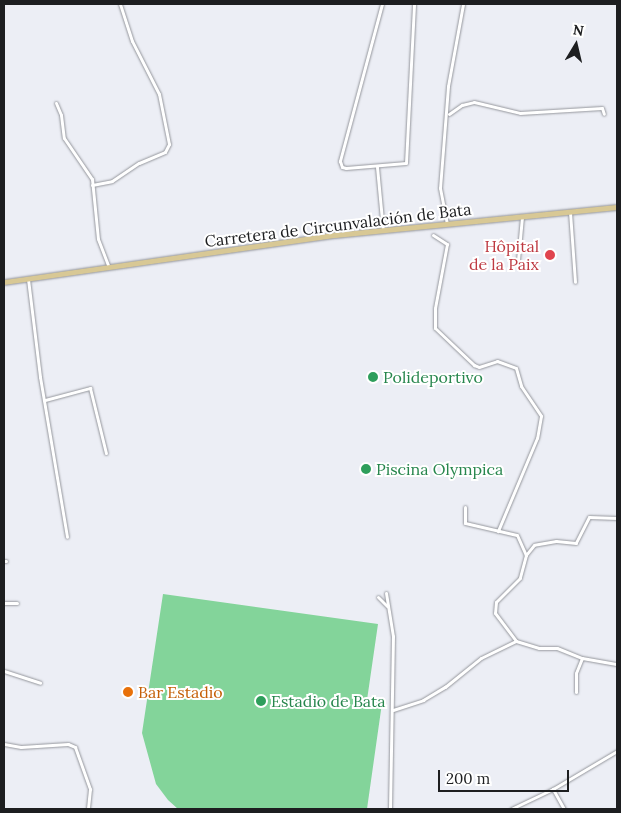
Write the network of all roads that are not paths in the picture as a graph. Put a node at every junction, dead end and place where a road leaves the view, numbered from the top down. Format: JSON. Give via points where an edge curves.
{"nodes":[{"id":1,"x":120,"y":4,"type":"edge"},
{"id":2,"x":382,"y":4,"type":"edge"},
{"id":3,"x":414,"y":4,"type":"edge"},
{"id":4,"x":463,"y":4,"type":"edge"},
{"id":5,"x":56,"y":103,"type":"dead end"},
{"id":6,"x":448,"y":114,"type":"junction"},
{"id":7,"x":604,"y":114,"type":"dead end"},
{"id":8,"x":377,"y":167,"type":"junction"},
{"id":9,"x":92,"y":185,"type":"junction"},
{"id":10,"x":617,"y":207,"type":"edge"},
{"id":11,"x":570,"y":212,"type":"junction"},
{"id":12,"x":522,"y":217,"type":"junction"},
{"id":13,"x":447,"y":225,"type":"junction"},
{"id":14,"x":383,"y":230,"type":"junction"},
{"id":15,"x":433,"y":235,"type":"dead end"},
{"id":16,"x":518,"y":260,"type":"dead end"},
{"id":17,"x":109,"y":268,"type":"junction"},
{"id":18,"x":28,"y":279,"type":"junction"},
{"id":19,"x":4,"y":282,"type":"edge"},
{"id":20,"x":575,"y":282,"type":"dead end"},
{"id":21,"x":45,"y":400,"type":"junction"},
{"id":22,"x":106,"y":453,"type":"dead end"},
{"id":23,"x":465,"y":507,"type":"dead end"},
{"id":24,"x":617,"y":518,"type":"edge"},
{"id":25,"x":498,"y":531,"type":"junction"},
{"id":26,"x":67,"y":537,"type":"dead end"},
{"id":27,"x":526,"y":555,"type":"junction"},
{"id":28,"x":386,"y":593,"type":"dead end"},
{"id":29,"x":378,"y":597,"type":"dead end"},
{"id":30,"x":4,"y":603,"type":"edge"},
{"id":31,"x":17,"y":603,"type":"dead end"},
{"id":32,"x":387,"y":607,"type":"junction"},
{"id":33,"x":516,"y":641,"type":"junction"},
{"id":34,"x":582,"y":658,"type":"junction"},
{"id":35,"x":617,"y":664,"type":"edge"},
{"id":36,"x":4,"y":671,"type":"edge"},
{"id":37,"x":40,"y":684,"type":"dead end"},
{"id":38,"x":576,"y":692,"type":"dead end"},
{"id":39,"x":393,"y":710,"type":"junction"},
{"id":40,"x":4,"y":744,"type":"edge"},
{"id":41,"x":617,"y":751,"type":"edge"},
{"id":42,"x":553,"y":789,"type":"junction"},
{"id":43,"x":88,"y":809,"type":"edge"},
{"id":44,"x":390,"y":809,"type":"edge"},
{"id":45,"x":511,"y":809,"type":"edge"},
{"id":46,"x":564,"y":809,"type":"edge"}],
"edges":[{"from":1,"to":9,"type":"street","via":[[132,41],[159,94],[169,144],[165,152],[139,163],[112,181]]},
{"from":2,"to":8,"type":"street","via":[[340,161],[346,168]]},
{"from":3,"to":8,"type":"street","via":[[406,163]]},
{"from":4,"to":6,"type":"street","via":[[449,77]]},
{"from":5,"to":9,"type":"street","via":[[62,115],[64,138],[92,179]]},
{"from":6,"to":7,"type":"street","via":[[474,102],[520,113],[602,108]]},
{"from":6,"to":13,"type":"street","via":[[440,188]]},
{"from":8,"to":14,"type":"street"},
{"from":9,"to":17,"type":"street","via":[[98,240]]},
{"from":10,"to":11,"type":"main road","name":"Carretera de Circunvalación de Bata"},
{"from":11,"to":12,"type":"main road","name":"Carretera de Circunvalación de Bata"},
{"from":11,"to":20,"type":"street"},
{"from":12,"to":13,"type":"main road","name":"Carretera de Circunvalación de Bata"},
{"from":12,"to":16,"type":"street"},
{"from":13,"to":14,"type":"main road","name":"Carretera de Circunvalación de Bata"},
{"from":14,"to":17,"type":"main road","name":"Carretera de Circunvalación de Bata"},
{"from":15,"to":25,"type":"street","via":[[447,244],[434,308],[434,328],[474,365],[497,361],[516,368],[522,386],[541,416],[537,438]]},
{"from":17,"to":18,"type":"main road","name":"Carretera de Circunvalación de Bata"},
{"from":18,"to":19,"type":"main road","name":"Carretera de Circunvalación de Bata"},
{"from":18,"to":21,"type":"street"},
{"from":21,"to":22,"type":"street","via":[[90,388]]},
{"from":21,"to":26,"type":"street"},
{"from":23,"to":25,"type":"street","via":[[465,523]]},
{"from":24,"to":27,"type":"street","via":[[589,518],[576,543],[536,544]]},
{"from":25,"to":27,"type":"street","via":[[518,536]]},
{"from":27,"to":33,"type":"street","via":[[520,578],[495,607],[497,619]]},
{"from":28,"to":32,"type":"street"},
{"from":29,"to":32,"type":"street"},
{"from":30,"to":31,"type":"street"},
{"from":32,"to":39,"type":"street","via":[[393,636]]},
{"from":33,"to":34,"type":"street","via":[[539,648],[557,648]]},
{"from":33,"to":39,"type":"street","via":[[481,658],[446,687],[423,700]]},
{"from":34,"to":35,"type":"street"},
{"from":34,"to":38,"type":"street","via":[[577,667]]},
{"from":36,"to":37,"type":"street"},
{"from":39,"to":44,"type":"street"},
{"from":40,"to":43,"type":"street","via":[[68,744],[75,747],[90,789]]},
{"from":41,"to":42,"type":"street"},
{"from":42,"to":45,"type":"street"},
{"from":42,"to":46,"type":"street"}]}
